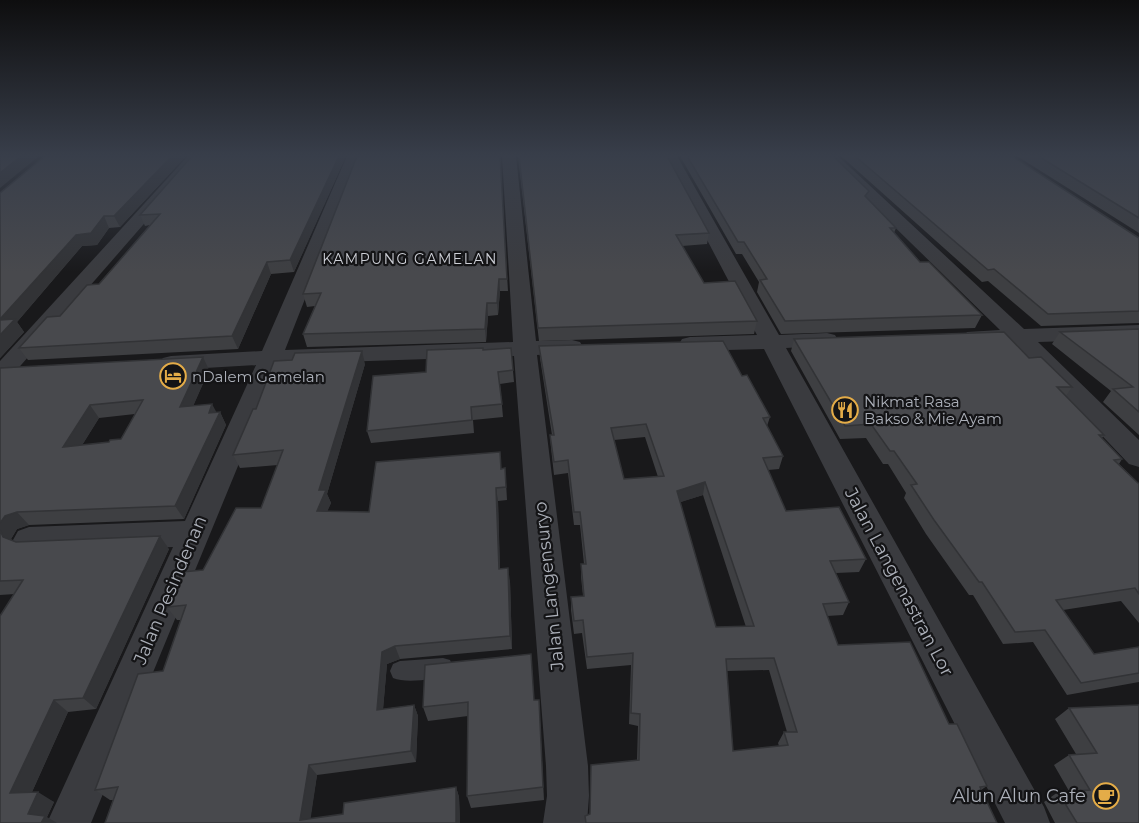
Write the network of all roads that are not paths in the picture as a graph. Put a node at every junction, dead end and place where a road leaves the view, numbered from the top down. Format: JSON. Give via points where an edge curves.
{"nodes":[{"id":1,"x":161,"y":194,"type":"edge"},
{"id":2,"x":338,"y":194,"type":"edge"},
{"id":3,"x":512,"y":194,"type":"edge"},
{"id":4,"x":691,"y":194,"type":"edge"},
{"id":5,"x":870,"y":194,"type":"edge"},
{"id":6,"x":1139,"y":333,"type":"edge"},
{"id":7,"x":1019,"y":336,"type":"junction"},
{"id":8,"x":948,"y":337,"type":"edge"},
{"id":9,"x":853,"y":339,"type":"edge"},
{"id":10,"x":771,"y":341,"type":"junction"},
{"id":11,"x":665,"y":345,"type":"edge"},
{"id":12,"x":595,"y":347,"type":"edge"},
{"id":13,"x":525,"y":349,"type":"junction"},
{"id":14,"x":271,"y":357,"type":"junction"},
{"id":15,"x":152,"y":364,"type":"edge"},
{"id":16,"x":37,"y":370,"type":"edge"},
{"id":17,"x":1,"y":373,"type":"edge"},
{"id":18,"x":1139,"y":457,"type":"edge"},
{"id":19,"x":195,"y":533,"type":"junction"},
{"id":20,"x":29,"y":540,"type":"edge"},
{"id":21,"x":467,"y":664,"type":"edge"},
{"id":22,"x":400,"y":671,"type":"dead end"},
{"id":23,"x":69,"y":823,"type":"edge"},
{"id":24,"x":565,"y":823,"type":"edge"},
{"id":25,"x":1028,"y":823,"type":"edge"}],
"edges":[{"from":1,"to":17,"type":"street"},
{"from":2,"to":14,"type":"street","name":"Jalan Pesindenan"},
{"from":3,"to":13,"type":"street","name":"Jalan Langensuryo"},
{"from":4,"to":10,"type":"street","name":"Jalan Langenastran Lor"},
{"from":5,"to":7,"type":"street"},
{"from":6,"to":7,"type":"street"},
{"from":7,"to":8,"type":"street"},
{"from":7,"to":18,"type":"street"},
{"from":9,"to":10,"type":"street"},
{"from":10,"to":11,"type":"street"},
{"from":10,"to":25,"type":"street","name":"Jalan Langenastran Lor"},
{"from":12,"to":13,"type":"street"},
{"from":13,"to":14,"type":"street"},
{"from":13,"to":24,"type":"street","name":"Jalan Langensuryo","via":[[545,657],[567,766]]},
{"from":14,"to":15,"type":"street"},
{"from":14,"to":19,"type":"street","name":"Jalan Pesindenan"},
{"from":16,"to":17,"type":"street"},
{"from":19,"to":20,"type":"street"},
{"from":19,"to":23,"type":"street","name":"Jalan Pesindenan"},
{"from":21,"to":22,"type":"lane"}]}
